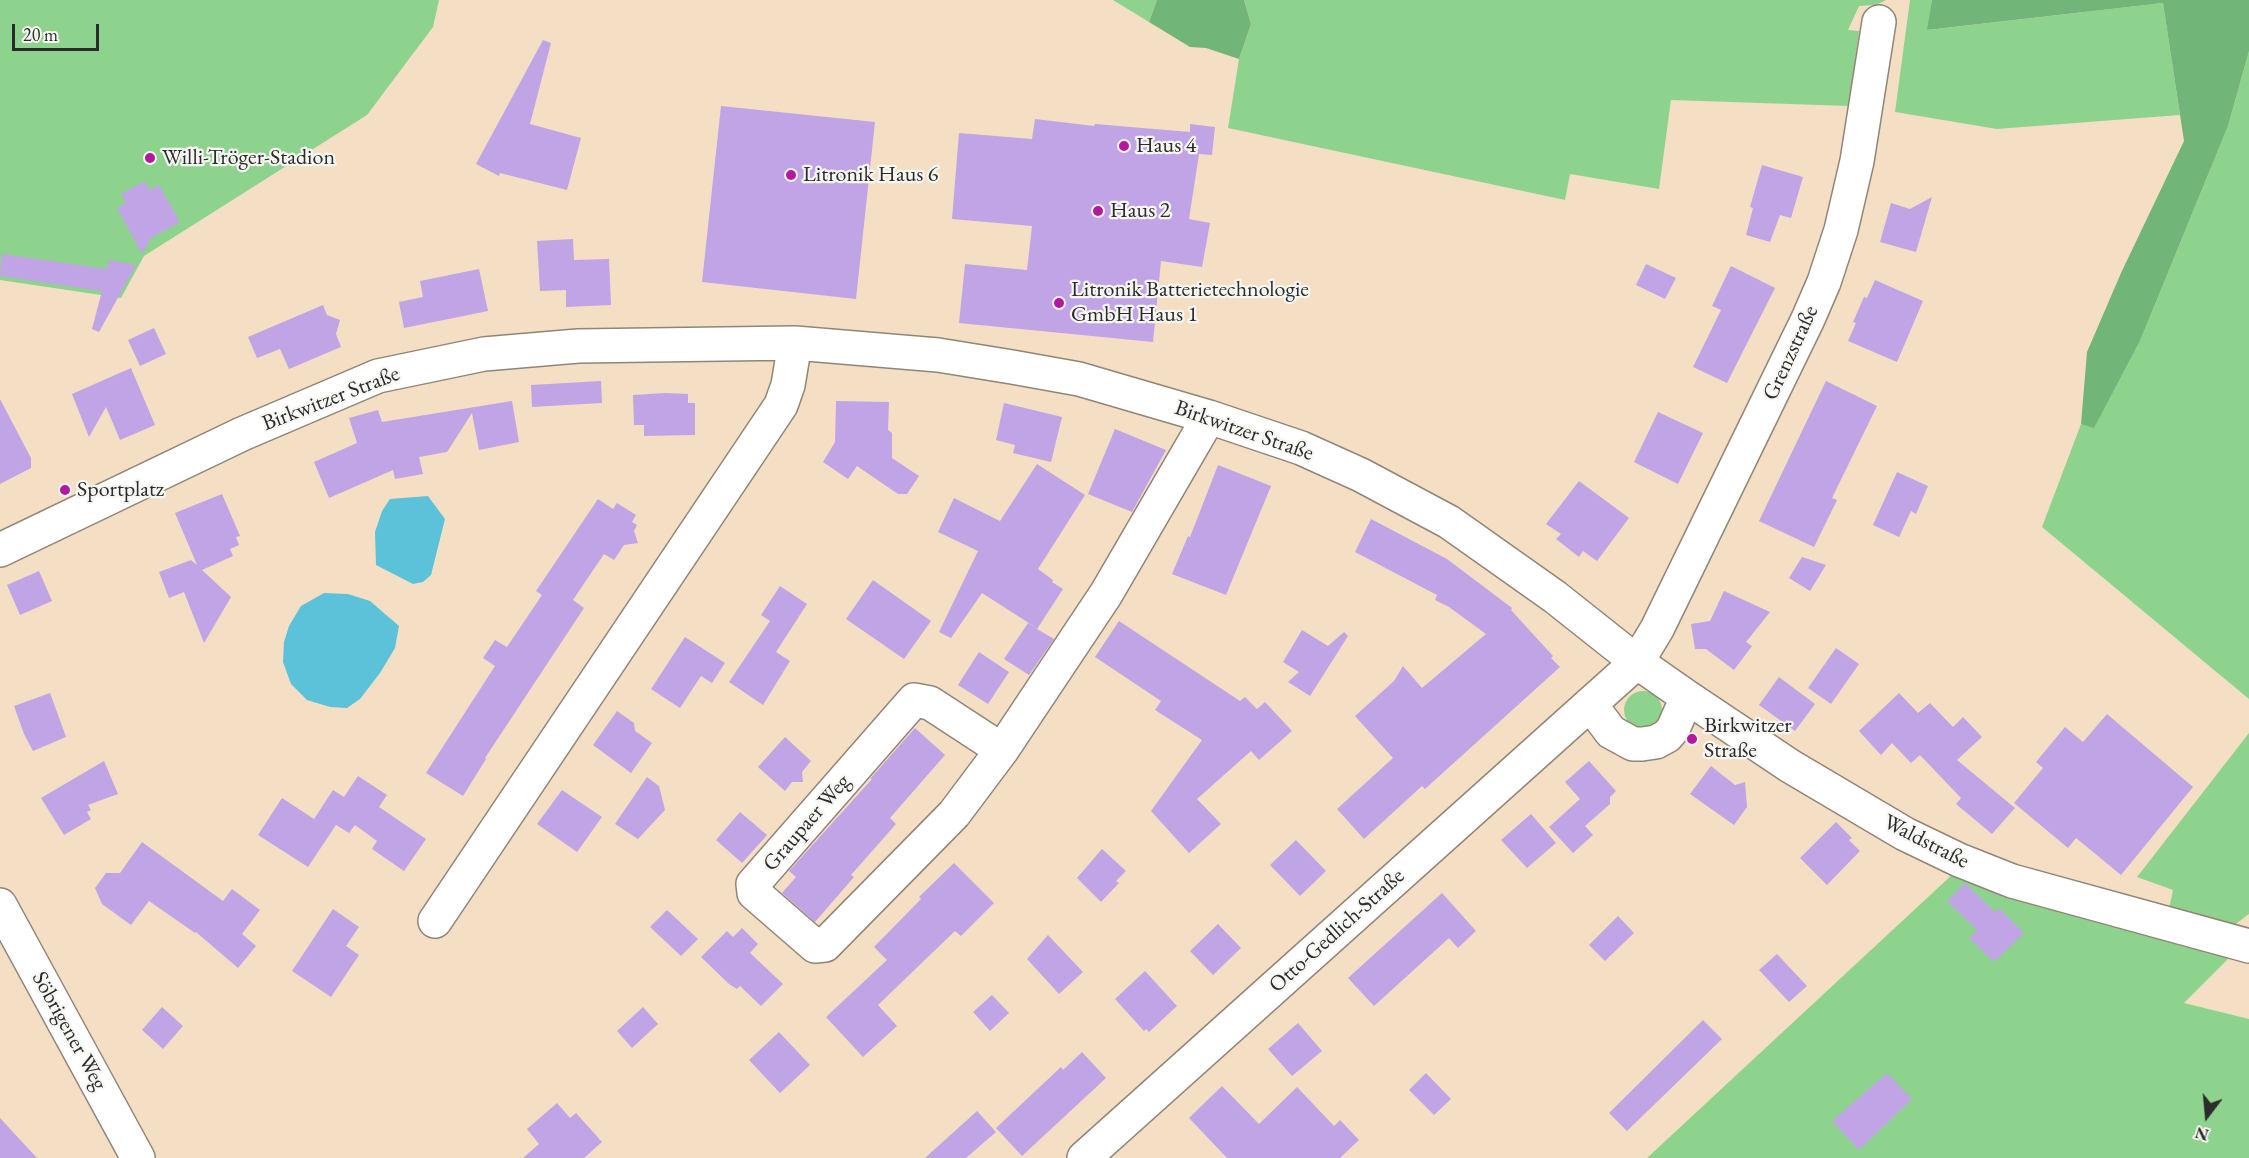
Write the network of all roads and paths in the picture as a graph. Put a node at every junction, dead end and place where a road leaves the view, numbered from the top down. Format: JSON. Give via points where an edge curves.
{"nodes":[{"id":1,"x":1879,"y":22,"type":"dead end"},
{"id":2,"x":795,"y":343,"type":"junction"},
{"id":3,"x":1209,"y":417,"type":"junction"},
{"id":4,"x":0,"y":550,"type":"edge"},
{"id":5,"x":1637,"y":662,"type":"junction"},
{"id":6,"x":1687,"y":697,"type":"junction"},
{"id":7,"x":1590,"y":704,"type":"junction"},
{"id":8,"x":1002,"y":750,"type":"junction"},
{"id":9,"x":0,"y":904,"type":"edge"},
{"id":10,"x":435,"y":921,"type":"dead end"},
{"id":11,"x":2249,"y":946,"type":"edge"},
{"id":12,"x":138,"y":1158,"type":"edge"},
{"id":13,"x":1084,"y":1158,"type":"edge"}],
"edges":[{"from":1,"to":5,"type":"street","name":"Grenzstraße","via":[[1857,161],[1824,282],[1657,629]]},
{"from":2,"to":3,"type":"street","name":"Birkwitzer Straße","via":[[938,355],[1012,367],[1079,380]]},
{"from":2,"to":4,"type":"street","name":"Birkwitzer Straße","via":[[579,346],[484,354],[378,376],[242,434]]},
{"from":2,"to":10,"type":"street","via":[[781,405]]},
{"from":3,"to":5,"type":"street","name":"Birkwitzer Straße","via":[[1301,448],[1449,522],[1555,597]]},
{"from":3,"to":8,"type":"street","name":"Graupaer Weg","via":[[1106,594]]},
{"from":5,"to":6,"type":"street","name":"Waldstraße"},
{"from":5,"to":7,"type":"street","name":"Otto-Gedlich-Straße"},
{"from":6,"to":7,"type":"street","via":[[1673,729],[1656,742],[1642,744],[1633,744],[1611,732]]},
{"from":6,"to":11,"type":"street","name":"Waldstraße","via":[[1790,766],[1905,834],[1959,860],[2012,881]]},
{"from":7,"to":13,"type":"street","name":"Otto-Gedlich-Straße"},
{"from":8,"to":8,"type":"street","name":"Graupaer Weg","via":[[954,814],[825,945],[814,945],[754,893],[753,884],[914,700],[930,703]]},
{"from":9,"to":12,"type":"street","name":"Söbrigener Weg"}]}
